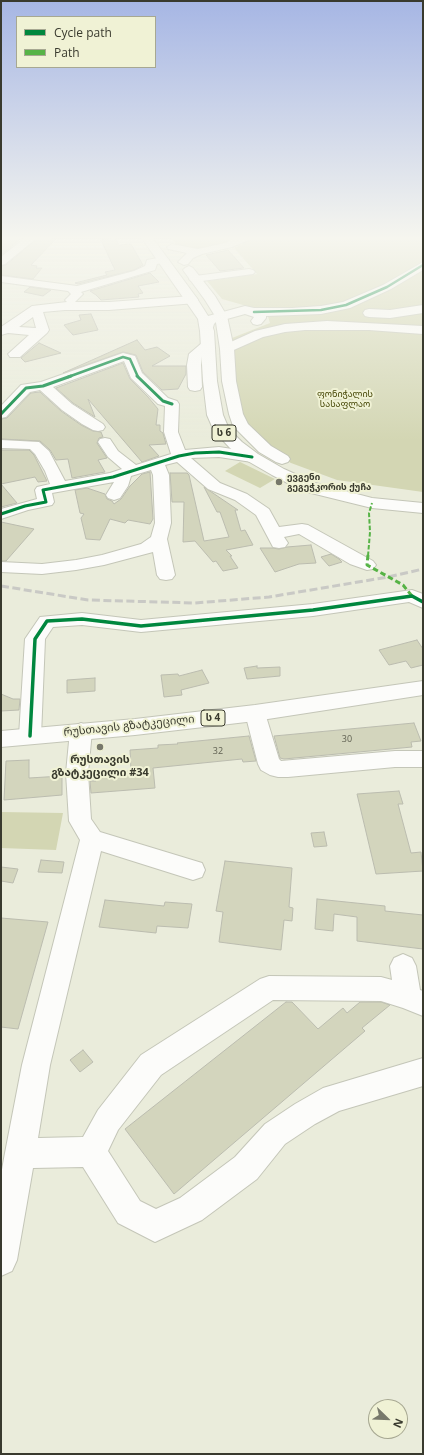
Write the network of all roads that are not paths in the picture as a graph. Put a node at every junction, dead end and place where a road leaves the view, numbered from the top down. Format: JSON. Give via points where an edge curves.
{"nodes":[{"id":1,"x":125,"y":305,"type":"edge"},
{"id":2,"x":195,"y":305,"type":"edge"},
{"id":3,"x":214,"y":305,"type":"edge"},
{"id":4,"x":228,"y":305,"type":"edge"},
{"id":5,"x":346,"y":305,"type":"edge"},
{"id":6,"x":65,"y":306,"type":"joint"},
{"id":7,"x":36,"y":309,"type":"junction"},
{"id":8,"x":423,"y":309,"type":"edge"},
{"id":9,"x":321,"y":310,"type":"junction"},
{"id":10,"x":253,"y":314,"type":"junction"},
{"id":11,"x":221,"y":316,"type":"junction"},
{"id":12,"x":4,"y":330,"type":"edge"},
{"id":13,"x":43,"y":330,"type":"junction"},
{"id":14,"x":423,"y":330,"type":"edge"},
{"id":15,"x":207,"y":338,"type":"junction"},
{"id":16,"x":226,"y":344,"type":"junction"},
{"id":17,"x":15,"y":354,"type":"dead end"},
{"id":18,"x":210,"y":381,"type":"junction"},
{"id":19,"x":43,"y":386,"type":"junction"},
{"id":20,"x":183,"y":394,"type":"junction"},
{"id":21,"x":1,"y":414,"type":"edge"},
{"id":22,"x":98,"y":427,"type":"dead end"},
{"id":23,"x":222,"y":431,"type":"junction"},
{"id":24,"x":105,"y":442,"type":"dead end"},
{"id":25,"x":1,"y":444,"type":"edge"},
{"id":26,"x":195,"y":453,"type":"junction"},
{"id":27,"x":179,"y":456,"type":"junction"},
{"id":28,"x":252,"y":457,"type":"junction"},
{"id":29,"x":157,"y":464,"type":"junction"},
{"id":30,"x":129,"y":472,"type":"junction"},
{"id":31,"x":59,"y":486,"type":"junction"},
{"id":32,"x":114,"y":495,"type":"dead end"},
{"id":33,"x":423,"y":496,"type":"edge"},
{"id":34,"x":423,"y":508,"type":"edge"},
{"id":35,"x":1,"y":514,"type":"edge"},
{"id":36,"x":159,"y":539,"type":"junction"},
{"id":37,"x":367,"y":565,"type":"dead end"},
{"id":38,"x":1,"y":567,"type":"edge"},
{"id":39,"x":166,"y":575,"type":"dead end"},
{"id":40,"x":423,"y":602,"type":"edge"},
{"id":41,"x":423,"y":688,"type":"edge"},
{"id":42,"x":255,"y":713,"type":"junction"},
{"id":43,"x":81,"y":731,"type":"junction"},
{"id":44,"x":30,"y":736,"type":"junction"},
{"id":45,"x":1,"y":739,"type":"edge"},
{"id":46,"x":423,"y":759,"type":"edge"},
{"id":47,"x":92,"y":839,"type":"junction"},
{"id":48,"x":193,"y":870,"type":"dead end"},
{"id":49,"x":403,"y":966,"type":"dead end"},
{"id":50,"x":416,"y":1000,"type":"edge"},
{"id":51,"x":423,"y":1072,"type":"edge"},
{"id":52,"x":91,"y":1152,"type":"junction"},
{"id":53,"x":20,"y":1153,"type":"junction"},
{"id":54,"x":1,"y":1260,"type":"edge"}],
"edges":[{"from":1,"to":6,"type":"street"},
{"from":2,"to":15,"type":"highway","number":"ს 6","via":[[204,319]]},
{"from":3,"to":11,"type":"highway","number":"ს 6"},
{"from":4,"to":10,"type":"street"},
{"from":5,"to":9,"type":"street"},
{"from":6,"to":7,"type":"street"},
{"from":7,"to":12,"type":"street"},
{"from":7,"to":13,"type":"street"},
{"from":8,"to":9,"type":"street","via":[[390,314]]},
{"from":9,"to":10,"type":"street"},
{"from":10,"to":11,"type":"street"},
{"from":10,"to":16,"type":"street","via":[[242,328],[233,332]]},
{"from":11,"to":15,"type":"street","via":[[208,323]]},
{"from":11,"to":16,"type":"highway","number":"ს 6"},
{"from":12,"to":13,"type":"street"},
{"from":13,"to":17,"type":"street"},
{"from":14,"to":16,"type":"street","via":[[369,326],[305,326],[285,328]]},
{"from":15,"to":18,"type":"highway","number":"ს 6"},
{"from":15,"to":20,"type":"street","via":[[196,354]]},
{"from":16,"to":33,"type":"highway","number":"ს 6","via":[[229,381],[236,414],[242,426],[265,449],[296,467],[328,480],[396,494]]},
{"from":18,"to":20,"type":"street"},
{"from":18,"to":23,"type":"highway","number":"ს 6","via":[[215,415]]},
{"from":19,"to":20,"type":"street","via":[[123,357],[130,360],[136,375],[163,401]]},
{"from":19,"to":21,"type":"street","via":[[26,388]]},
{"from":19,"to":22,"type":"street","via":[[87,422]]},
{"from":20,"to":27,"type":"street","via":[[172,432]]},
{"from":23,"to":26,"type":"street"},
{"from":23,"to":28,"type":"highway","number":"ს 6"},
{"from":24,"to":30,"type":"street"},
{"from":25,"to":31,"type":"street","via":[[34,445],[53,471]]},
{"from":26,"to":27,"type":"street"},
{"from":26,"to":28,"type":"street","via":[[219,452]]},
{"from":27,"to":29,"type":"street"},
{"from":27,"to":37,"type":"street","via":[[214,486],[241,496],[262,512],[277,538],[302,529]]},
{"from":28,"to":34,"type":"highway","number":"ს 6","via":[[309,487],[372,503]]},
{"from":29,"to":30,"type":"street"},
{"from":29,"to":36,"type":"street","via":[[161,475],[163,523]]},
{"from":30,"to":31,"type":"street"},
{"from":30,"to":32,"type":"street"},
{"from":31,"to":35,"type":"street","via":[[43,490],[46,502]]},
{"from":36,"to":38,"type":"street","via":[[147,548],[76,565],[42,569]]},
{"from":36,"to":39,"type":"street"},
{"from":40,"to":44,"type":"street","via":[[412,596],[313,610],[141,626],[82,619],[47,621],[35,639]]},
{"from":41,"to":42,"type":"highway","name":"რუსთავის გზატკეცილი","number":"ს 4"},
{"from":42,"to":43,"type":"highway","name":"რუსთავის გზატკეცილი","number":"ს 4"},
{"from":42,"to":46,"type":"street","via":[[269,764],[278,769]]},
{"from":43,"to":44,"type":"highway","name":"რუსთავის გზატკეცილი","number":"ს 4"},
{"from":43,"to":47,"type":"street","via":[[77,773],[80,821]]},
{"from":44,"to":45,"type":"highway","name":"რუსთავის გზატკეცილი","number":"ს 4"},
{"from":47,"to":48,"type":"street"},
{"from":47,"to":53,"type":"street","via":[[36,1064]]},
{"from":49,"to":50,"type":"street"},
{"from":50,"to":52,"type":"street","via":[[381,989],[269,988],[151,1065],[108,1120]]},
{"from":51,"to":52,"type":"street","via":[[333,1098],[305,1114],[275,1134],[246,1168],[191,1209],[155,1226],[129,1212]]},
{"from":52,"to":53,"type":"street"},
{"from":53,"to":54,"type":"street"}]}
